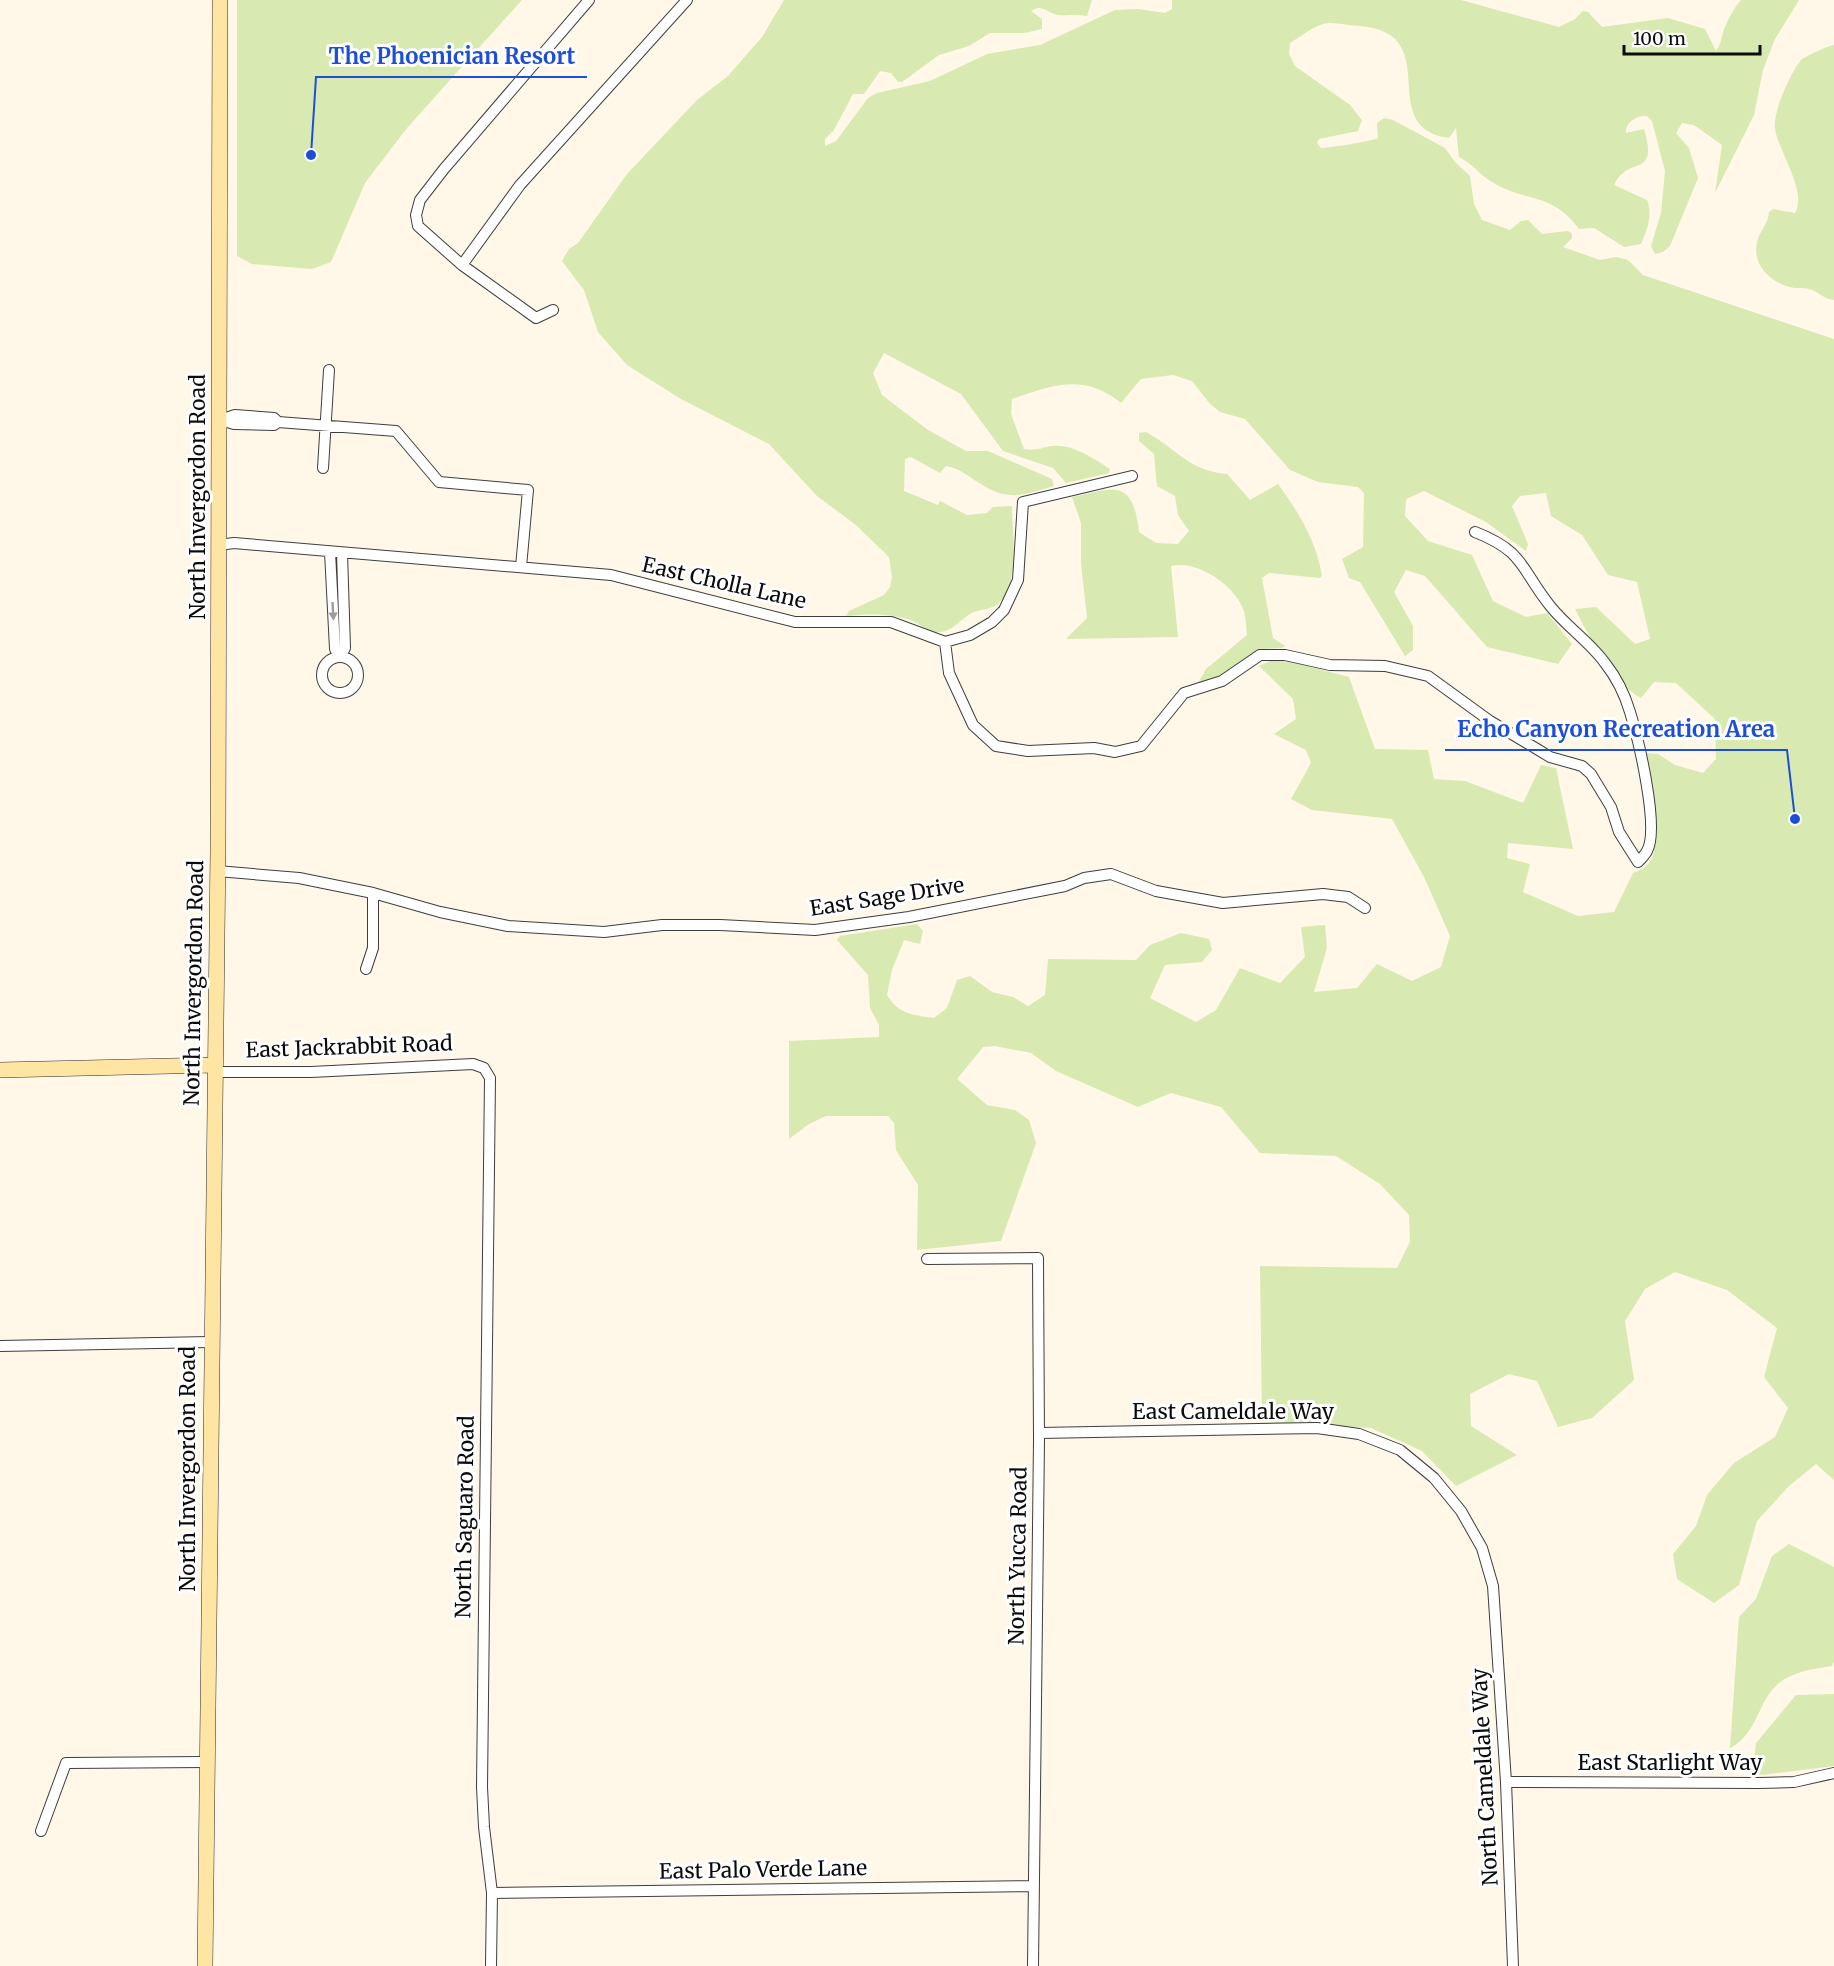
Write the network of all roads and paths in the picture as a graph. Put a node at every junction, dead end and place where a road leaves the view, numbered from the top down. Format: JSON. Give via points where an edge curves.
{"nodes":[{"id":1,"x":220,"y":0,"type":"edge"},
{"id":2,"x":590,"y":0,"type":"edge"},
{"id":3,"x":687,"y":0,"type":"edge"},
{"id":4,"x":462,"y":266,"type":"junction"},
{"id":5,"x":553,"y":310,"type":"dead end"},
{"id":6,"x":329,"y":370,"type":"dead end"},
{"id":7,"x":220,"y":420,"type":"junction"},
{"id":8,"x":326,"y":426,"type":"junction"},
{"id":9,"x":323,"y":468,"type":"dead end"},
{"id":10,"x":1132,"y":476,"type":"dead end"},
{"id":11,"x":1475,"y":532,"type":"dead end"},
{"id":12,"x":219,"y":544,"type":"junction"},
{"id":13,"x":336,"y":552,"type":"junction"},
{"id":14,"x":521,"y":567,"type":"junction"},
{"id":15,"x":945,"y":642,"type":"junction"},
{"id":16,"x":339,"y":657,"type":"dead end"},
{"id":17,"x":217,"y":871,"type":"junction"},
{"id":18,"x":373,"y":893,"type":"junction"},
{"id":19,"x":1365,"y":908,"type":"dead end"},
{"id":20,"x":366,"y":969,"type":"dead end"},
{"id":21,"x":214,"y":1068,"type":"junction"},
{"id":22,"x":484,"y":1068,"type":"joint"},
{"id":23,"x":0,"y":1070,"type":"edge"},
{"id":24,"x":927,"y":1259,"type":"dead end"},
{"id":25,"x":210,"y":1342,"type":"junction"},
{"id":26,"x":0,"y":1346,"type":"edge"},
{"id":27,"x":1039,"y":1433,"type":"junction"},
{"id":28,"x":1493,"y":1586,"type":"joint"},
{"id":29,"x":206,"y":1762,"type":"junction"},
{"id":30,"x":1834,"y":1773,"type":"edge"},
{"id":31,"x":1506,"y":1782,"type":"junction"},
{"id":32,"x":41,"y":1831,"type":"dead end"},
{"id":33,"x":1034,"y":1886,"type":"junction"},
{"id":34,"x":492,"y":1893,"type":"junction"},
{"id":35,"x":205,"y":1966,"type":"edge"},
{"id":36,"x":491,"y":1966,"type":"edge"},
{"id":37,"x":1033,"y":1966,"type":"edge"},
{"id":38,"x":1514,"y":1966,"type":"edge"}],
"edges":[{"from":1,"to":7,"type":"street","name":"North Invergordon Road"},
{"from":2,"to":4,"type":"street","via":[[420,200],[418,226]]},
{"from":3,"to":4,"type":"street","via":[[520,185]]},
{"from":4,"to":5,"type":"street","via":[[536,318]]},
{"from":6,"to":8,"type":"street"},
{"from":7,"to":8,"type":"street","via":[[238,416],[274,418],[278,422]]},
{"from":7,"to":12,"type":"street","name":"North Invergordon Road"},
{"from":8,"to":9,"type":"street"},
{"from":8,"to":14,"type":"street","via":[[396,431],[440,482],[528,490]]},
{"from":10,"to":15,"type":"street","via":[[1023,502],[1018,580],[1004,610],[970,635]]},
{"from":11,"to":15,"type":"street","via":[[1514,552],[1552,609],[1605,663],[1620,688],[1630,712],[1647,783],[1648,851],[1638,862],[1619,832],[1611,807],[1582,766],[1543,753],[1428,676],[1385,666],[1260,655],[1222,681],[1184,693],[1141,746],[1115,752],[1094,748],[1028,752],[996,746],[973,725],[949,673]]},
{"from":12,"to":13,"type":"street","name":"East Cholla Lane"},
{"from":12,"to":17,"type":"street","name":"North Invergordon Road"},
{"from":13,"to":14,"type":"street","name":"East Cholla Lane"},
{"from":13,"to":16,"type":"street","via":[[335,649]]},
{"from":14,"to":15,"type":"street","name":"East Cholla Lane","via":[[611,575],[795,622],[891,622]]},
{"from":17,"to":18,"type":"street","name":"East Sage Drive","via":[[299,878]]},
{"from":17,"to":21,"type":"street","name":"North Invergordon Road"},
{"from":18,"to":19,"type":"street","name":"East Sage Drive","via":[[523,929],[604,932],[699,925],[814,930],[909,917],[1111,874],[1156,891],[1207,902],[1323,894],[1348,897]]},
{"from":18,"to":20,"type":"street","via":[[373,948]]},
{"from":21,"to":22,"type":"street","name":"East Jackrabbit Road","via":[[311,1072],[472,1064]]},
{"from":21,"to":23,"type":"street","name":"East Jackrabbit Road"},
{"from":21,"to":25,"type":"street","name":"North Invergordon Road"},
{"from":22,"to":34,"type":"street","name":"North Saguaro Road","via":[[490,1078],[482,1797]]},
{"from":24,"to":27,"type":"street","name":"North Yucca Road","via":[[1038,1258]]},
{"from":25,"to":26,"type":"street"},
{"from":25,"to":29,"type":"street","name":"North Invergordon Road"},
{"from":27,"to":28,"type":"street","name":"East Cameldale Way","via":[[1317,1428],[1359,1434],[1400,1450],[1434,1478],[1461,1511],[1482,1548]]},
{"from":27,"to":33,"type":"street","name":"North Yucca Road"},
{"from":28,"to":31,"type":"street","name":"North Cameldale Way"},
{"from":29,"to":32,"type":"street","via":[[66,1763]]},
{"from":29,"to":35,"type":"street","name":"North Invergordon Road"},
{"from":30,"to":31,"type":"street","name":"East Starlight Way","via":[[1794,1782],[1758,1784]]},
{"from":31,"to":38,"type":"street","name":"North Cameldale Way"},
{"from":33,"to":34,"type":"street","name":"East Palo Verde Lane"},
{"from":33,"to":37,"type":"street","name":"North Yucca Road"},
{"from":34,"to":36,"type":"street","name":"North Saguaro Road"}]}
